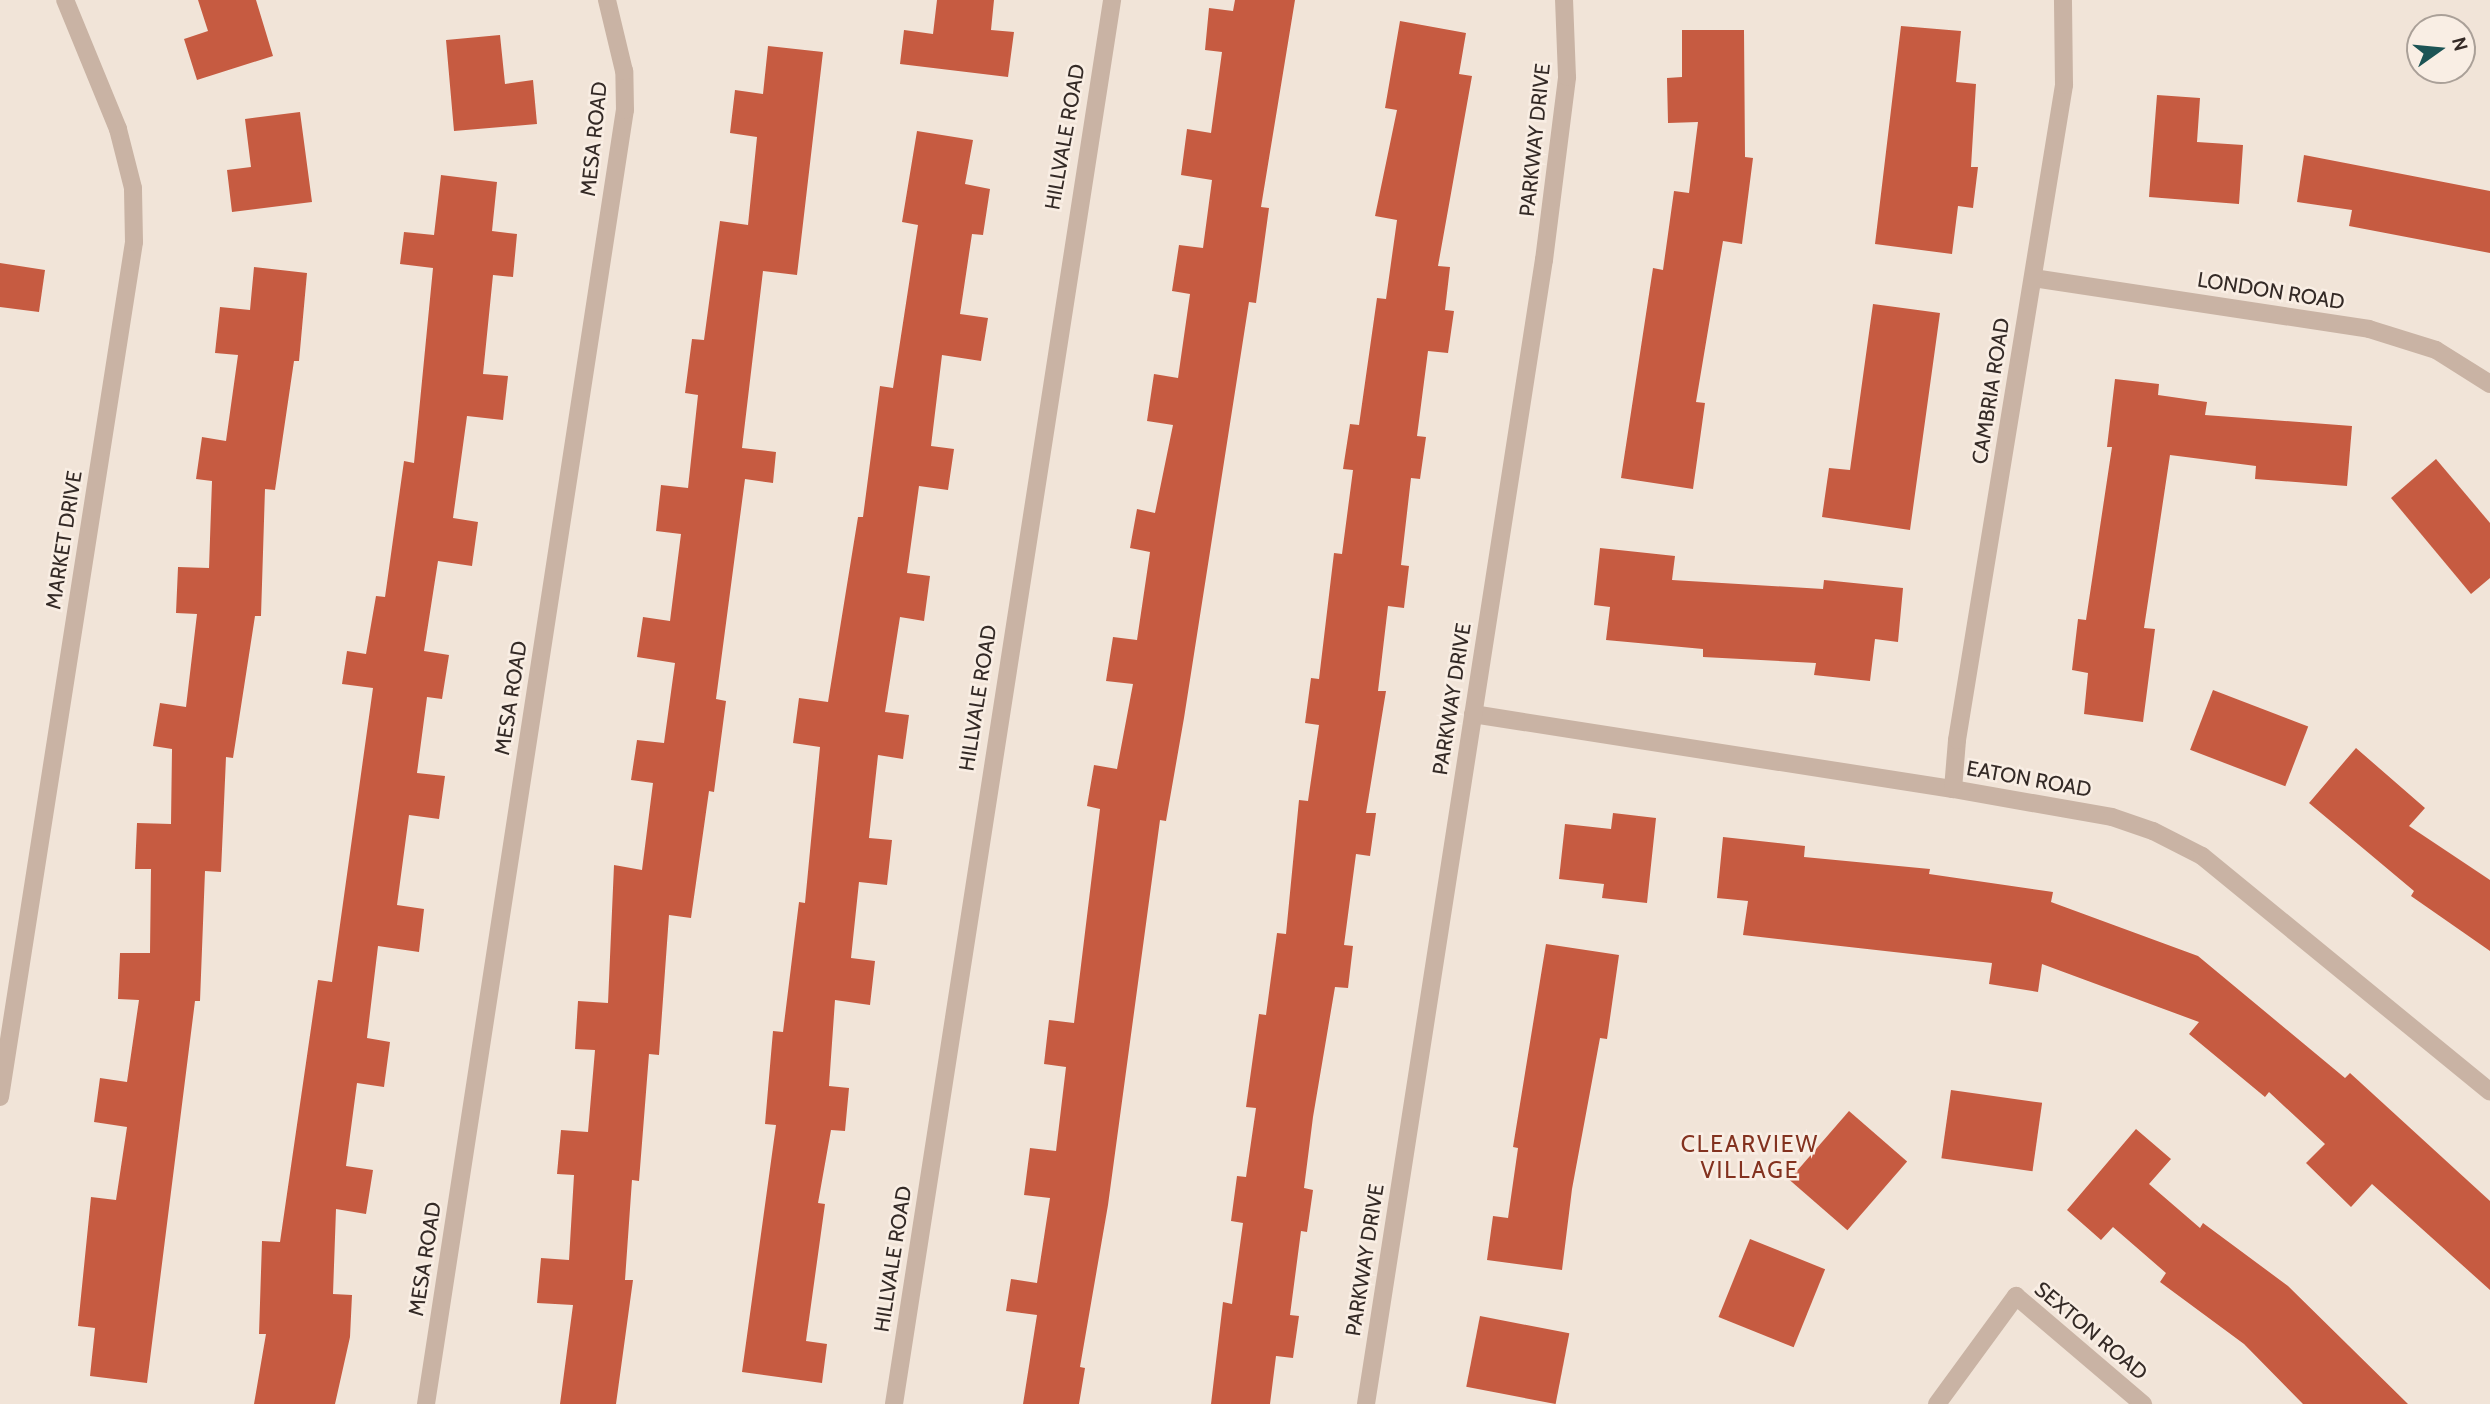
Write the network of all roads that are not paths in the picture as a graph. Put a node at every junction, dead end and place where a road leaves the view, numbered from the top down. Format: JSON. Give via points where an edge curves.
{"nodes":[{"id":1,"x":65,"y":0,"type":"edge"},
{"id":2,"x":607,"y":0,"type":"edge"},
{"id":3,"x":1112,"y":0,"type":"edge"},
{"id":4,"x":1564,"y":0,"type":"edge"},
{"id":5,"x":2063,"y":0,"type":"edge"},
{"id":6,"x":2033,"y":278,"type":"junction"},
{"id":7,"x":2490,"y":384,"type":"edge"},
{"id":8,"x":1473,"y":715,"type":"junction"},
{"id":9,"x":1953,"y":789,"type":"junction"},
{"id":10,"x":2490,"y":1092,"type":"edge"},
{"id":11,"x":0,"y":1097,"type":"edge"},
{"id":12,"x":426,"y":1404,"type":"edge"},
{"id":13,"x":894,"y":1404,"type":"edge"},
{"id":14,"x":1366,"y":1404,"type":"edge"},
{"id":15,"x":1937,"y":1404,"type":"edge"},
{"id":16,"x":2143,"y":1404,"type":"edge"}],
"edges":[{"from":1,"to":11,"type":"street","name":"MARKET DRIVE","via":[[118,129],[133,188],[134,242]]},
{"from":2,"to":12,"type":"street","name":"MESA ROAD","via":[[624,71],[625,110]]},
{"from":3,"to":13,"type":"street","name":"HILLVALE ROAD"},
{"from":4,"to":8,"type":"street","name":"PARKWAY DRIVE","via":[[1567,77],[1551,208]]},
{"from":5,"to":6,"type":"street","name":"CAMBRIA ROAD","via":[[2064,85]]},
{"from":6,"to":7,"type":"street","name":"LONDON ROAD","via":[[2369,329],[2436,350]]},
{"from":6,"to":9,"type":"street","name":"CAMBRIA ROAD","via":[[1957,740]]},
{"from":8,"to":9,"type":"street","name":"EATON ROAD"},
{"from":8,"to":14,"type":"street","name":"PARKWAY DRIVE"},
{"from":9,"to":10,"type":"street","name":"EATON ROAD","via":[[2112,817],[2202,856]]},
{"from":15,"to":16,"type":"street","name":"SEXTON ROAD","via":[[2016,1296]]}]}
